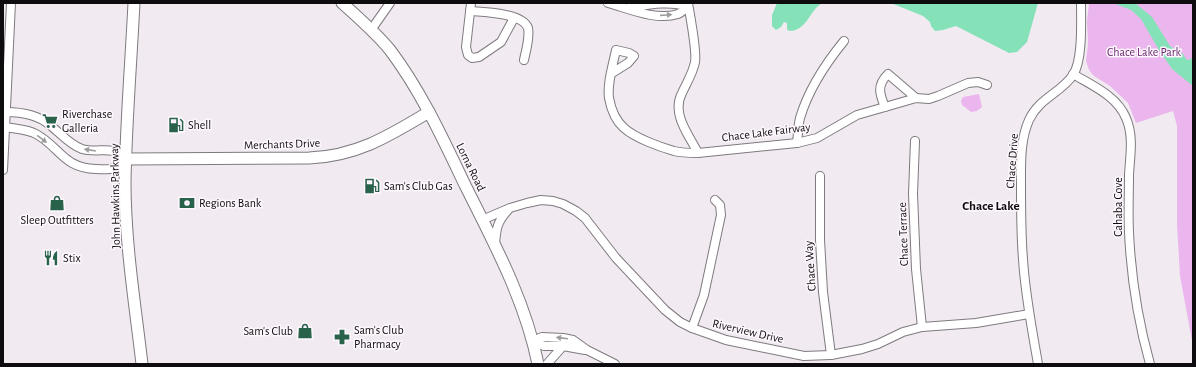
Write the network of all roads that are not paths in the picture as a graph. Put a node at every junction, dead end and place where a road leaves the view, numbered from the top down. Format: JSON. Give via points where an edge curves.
{"nodes":[{"id":1,"x":12,"y":3,"type":"edge"},
{"id":2,"x":134,"y":3,"type":"edge"},
{"id":3,"x":342,"y":3,"type":"edge"},
{"id":4,"x":390,"y":3,"type":"edge"},
{"id":5,"x":608,"y":3,"type":"edge"},
{"id":6,"x":1081,"y":3,"type":"edge"},
{"id":7,"x":688,"y":5,"type":"edge"},
{"id":8,"x":471,"y":7,"type":"edge"},
{"id":9,"x":628,"y":8,"type":"junction"},
{"id":10,"x":514,"y":18,"type":"junction"},
{"id":11,"x":371,"y":30,"type":"junction"},
{"id":12,"x":844,"y":41,"type":"dead end"},
{"id":13,"x":524,"y":60,"type":"dead end"},
{"id":14,"x":612,"y":73,"type":"dead end"},
{"id":15,"x":1073,"y":74,"type":"junction"},
{"id":16,"x":987,"y":85,"type":"dead end"},
{"id":17,"x":916,"y":98,"type":"junction"},
{"id":18,"x":884,"y":106,"type":"junction"},
{"id":19,"x":6,"y":112,"type":"junction"},
{"id":20,"x":429,"y":112,"type":"junction"},
{"id":21,"x":6,"y":127,"type":"junction"},
{"id":22,"x":915,"y":141,"type":"dead end"},
{"id":23,"x":798,"y":143,"type":"junction"},
{"id":24,"x":698,"y":153,"type":"junction"},
{"id":25,"x":126,"y":159,"type":"junction"},
{"id":26,"x":3,"y":170,"type":"edge"},
{"id":27,"x":820,"y":176,"type":"dead end"},
{"id":28,"x":715,"y":200,"type":"dead end"},
{"id":29,"x":510,"y":208,"type":"junction"},
{"id":30,"x":482,"y":220,"type":"junction"},
{"id":31,"x":495,"y":246,"type":"junction"},
{"id":32,"x":1029,"y":314,"type":"junction"},
{"id":33,"x":922,"y":327,"type":"junction"},
{"id":34,"x":692,"y":328,"type":"junction"},
{"id":35,"x":533,"y":341,"type":"junction"},
{"id":36,"x":563,"y":346,"type":"junction"},
{"id":37,"x":587,"y":350,"type":"junction"},
{"id":38,"x":831,"y":355,"type":"junction"},
{"id":39,"x":142,"y":364,"type":"edge"},
{"id":40,"x":538,"y":364,"type":"edge"},
{"id":41,"x":547,"y":364,"type":"edge"},
{"id":42,"x":615,"y":364,"type":"edge"},
{"id":43,"x":1038,"y":364,"type":"edge"},
{"id":44,"x":1150,"y":364,"type":"edge"}],
"edges":[{"from":1,"to":19,"type":"street"},
{"from":2,"to":25,"type":"street","name":"John Hawkins Parkway"},
{"from":3,"to":11,"type":"street","name":"Lorna Road"},
{"from":4,"to":11,"type":"street"},
{"from":5,"to":9,"type":"street"},
{"from":6,"to":15,"type":"street","via":[[1081,45]]},
{"from":7,"to":9,"type":"street","via":[[649,4]]},
{"from":9,"to":7,"type":"street","one_way":true,"via":[[665,16],[679,13]]},
{"from":7,"to":24,"type":"street","via":[[696,60],[678,104],[679,116]]},
{"from":8,"to":10,"type":"street"},
{"from":8,"to":10,"type":"street","via":[[466,47],[468,55],[472,58],[479,57],[501,42]]},
{"from":10,"to":13,"type":"street","via":[[525,22],[528,29]]},
{"from":11,"to":20,"type":"street","name":"Lorna Road","via":[[398,61]]},
{"from":12,"to":23,"type":"street","via":[[818,79],[805,105],[799,120]]},
{"from":14,"to":24,"type":"street","name":"Chace Lake Fairway","via":[[609,98],[614,114],[625,129],[675,152]]},
{"from":15,"to":32,"type":"street","name":"Chace Drive","via":[[1043,100],[1034,111],[1024,133],[1021,226]]},
{"from":15,"to":44,"type":"street","name":"Cahaba Cove","via":[[1118,104],[1127,119],[1131,133],[1131,256],[1138,316]]},
{"from":16,"to":17,"type":"street","name":"Chace Lake Fairway","via":[[978,82],[968,83],[929,99]]},
{"from":17,"to":18,"type":"street","name":"Chace Lake Fairway"},
{"from":17,"to":18,"type":"street","via":[[888,74],[882,80],[880,88]]},
{"from":18,"to":23,"type":"street","name":"Chace Lake Fairway","via":[[857,115],[817,138]]},
{"from":19,"to":21,"type":"street"},
{"from":25,"to":19,"type":"street","one_way":true,"via":[[113,151],[97,152],[82,149],[40,118]]},
{"from":20,"to":25,"type":"street","name":"Merchants Drive","via":[[385,138],[332,156]]},
{"from":20,"to":30,"type":"street","name":"Lorna Road"},
{"from":21,"to":25,"type":"street","one_way":true,"via":[[40,136],[74,165],[84,169],[113,170]]},
{"from":21,"to":26,"type":"street"},
{"from":22,"to":33,"type":"street","name":"Chace Terrace","via":[[915,247]]},
{"from":23,"to":24,"type":"street","name":"Chace Lake Fairway"},
{"from":25,"to":39,"type":"street","name":"John Hawkins Parkway","via":[[128,242]]},
{"from":27,"to":38,"type":"street","name":"Chace Way","via":[[823,292]]},
{"from":28,"to":34,"type":"street","via":[[720,205],[721,215],[704,295]]},
{"from":29,"to":30,"type":"street","name":"Riverview Drive"},
{"from":29,"to":31,"type":"street","via":[[500,219]]},
{"from":29,"to":34,"type":"street","name":"Riverview Drive","via":[[541,200],[563,204],[576,211],[585,218],[602,242],[665,310]]},
{"from":30,"to":31,"type":"street","name":"Lorna Road"},
{"from":31,"to":35,"type":"street","name":"Lorna Road","via":[[519,299]]},
{"from":32,"to":33,"type":"street","name":"Riverview Drive","via":[[976,324]]},
{"from":32,"to":43,"type":"street","name":"Chace Drive"},
{"from":33,"to":38,"type":"street","name":"Riverview Drive","via":[[862,349]]},
{"from":34,"to":38,"type":"street","name":"Riverview Drive","via":[[726,340],[804,356]]},
{"from":35,"to":36,"type":"street","via":[[544,346]]},
{"from":37,"to":35,"type":"street","one_way":true,"via":[[573,340],[563,338],[542,337]]},
{"from":35,"to":40,"type":"street","name":"Lorna Road"},
{"from":36,"to":37,"type":"street"},
{"from":36,"to":41,"type":"street"},
{"from":37,"to":42,"type":"street"}]}
